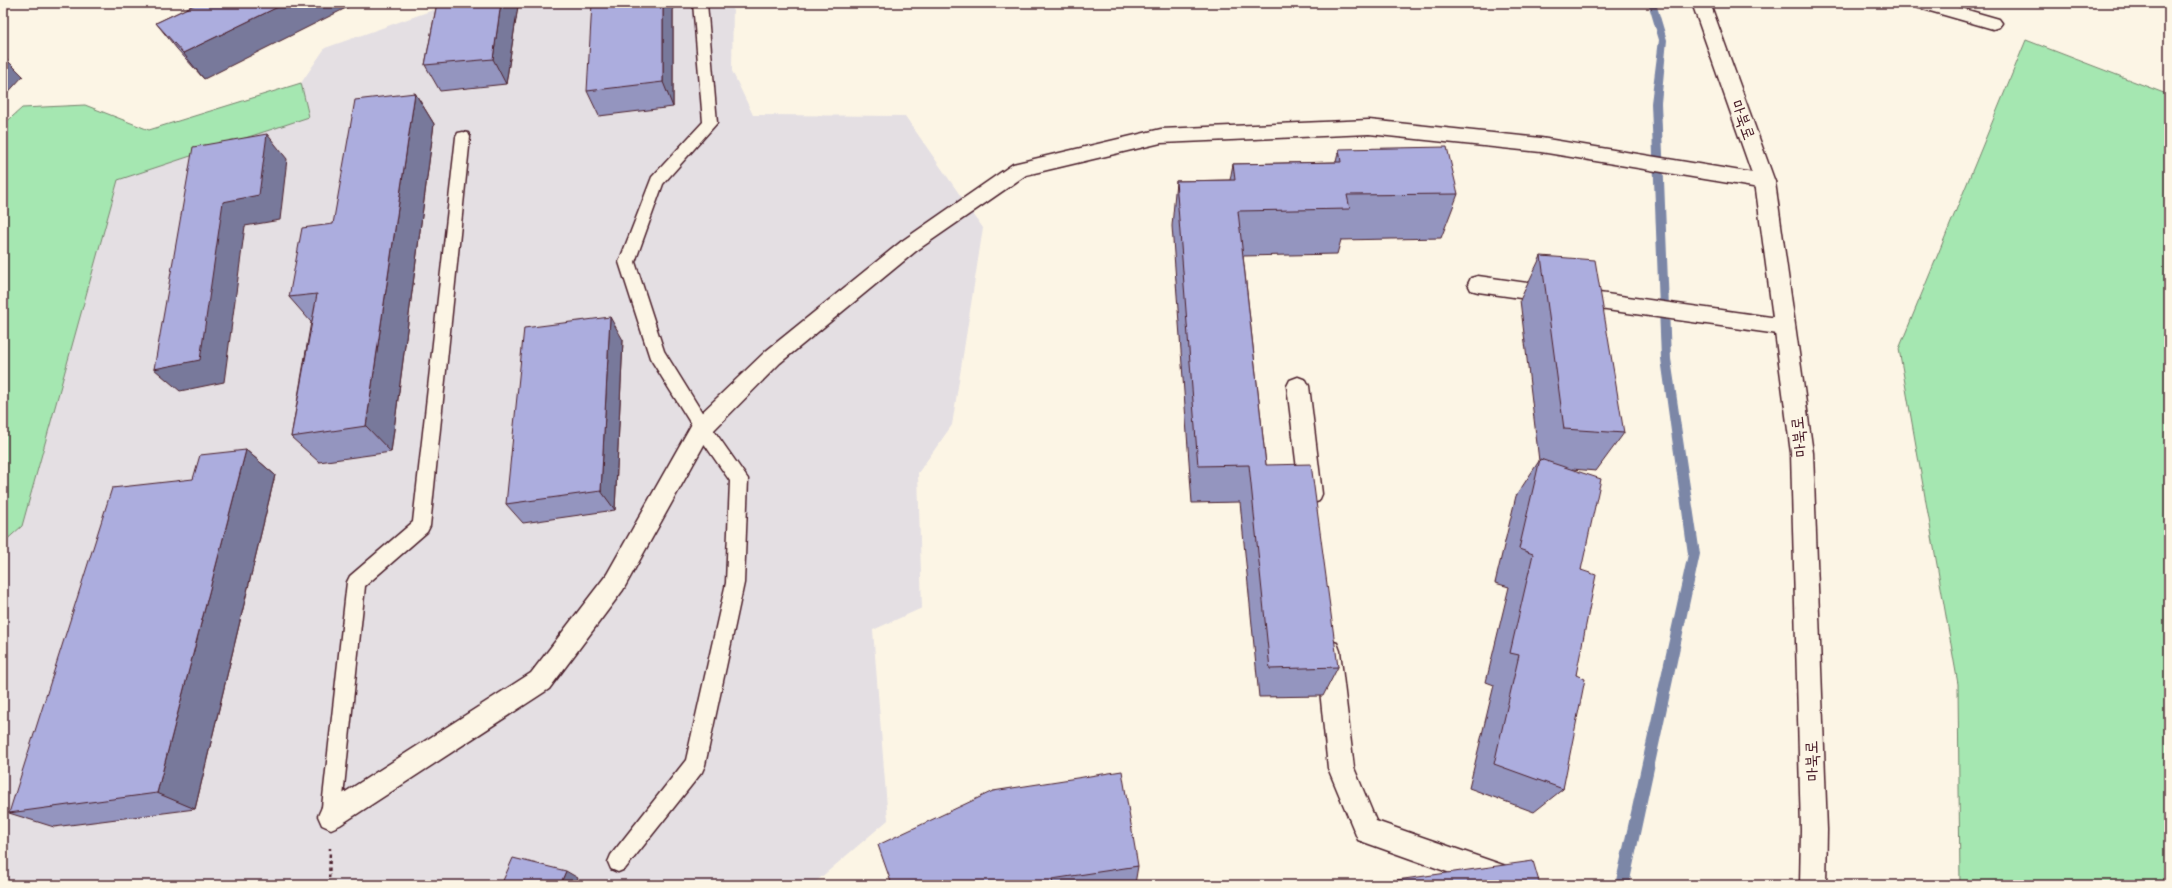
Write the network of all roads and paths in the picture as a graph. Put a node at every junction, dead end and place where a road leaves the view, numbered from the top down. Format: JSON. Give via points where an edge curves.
{"nodes":[{"id":1,"x":700,"y":3,"type":"edge"},
{"id":2,"x":1701,"y":3,"type":"edge"},
{"id":3,"x":1922,"y":3,"type":"edge"},
{"id":4,"x":1993,"y":23,"type":"dead end"},
{"id":5,"x":463,"y":137,"type":"dead end"},
{"id":6,"x":1766,"y":182,"type":"junction"},
{"id":7,"x":1478,"y":284,"type":"dead end"},
{"id":8,"x":1785,"y":327,"type":"junction"},
{"id":9,"x":1298,"y":386,"type":"dead end"},
{"id":10,"x":702,"y":427,"type":"junction"},
{"id":11,"x":1313,"y":519,"type":"edge"},
{"id":12,"x":1326,"y":628,"type":"edge"},
{"id":13,"x":331,"y":816,"type":"junction"},
{"id":14,"x":618,"y":862,"type":"dead end"},
{"id":15,"x":329,"y":885,"type":"edge"},
{"id":16,"x":1523,"y":885,"type":"edge"},
{"id":17,"x":1813,"y":885,"type":"edge"}],
"edges":[{"from":1,"to":10,"type":"lane","via":[[710,123],[657,181],[627,262],[656,353]]},
{"from":2,"to":6,"type":"street","name":"마북로"},
{"from":3,"to":4,"type":"street"},
{"from":5,"to":13,"type":"lane","via":[[421,526],[356,582]]},
{"from":6,"to":8,"type":"street","name":"마북로"},
{"from":6,"to":10,"type":"street","via":[[1541,145],[1369,127],[1160,136],[1020,169],[909,246],[774,357]]},
{"from":7,"to":8,"type":"street"},
{"from":8,"to":17,"type":"street","name":"마북로","via":[[1802,453],[1814,822]]},
{"from":9,"to":11,"type":"street"},
{"from":10,"to":13,"type":"street","via":[[615,582],[540,681]]},
{"from":10,"to":14,"type":"lane","via":[[739,479],[735,583],[695,765]]},
{"from":12,"to":16,"type":"street","via":[[1342,768],[1367,831]]},
{"from":13,"to":15,"type":"path"}]}
